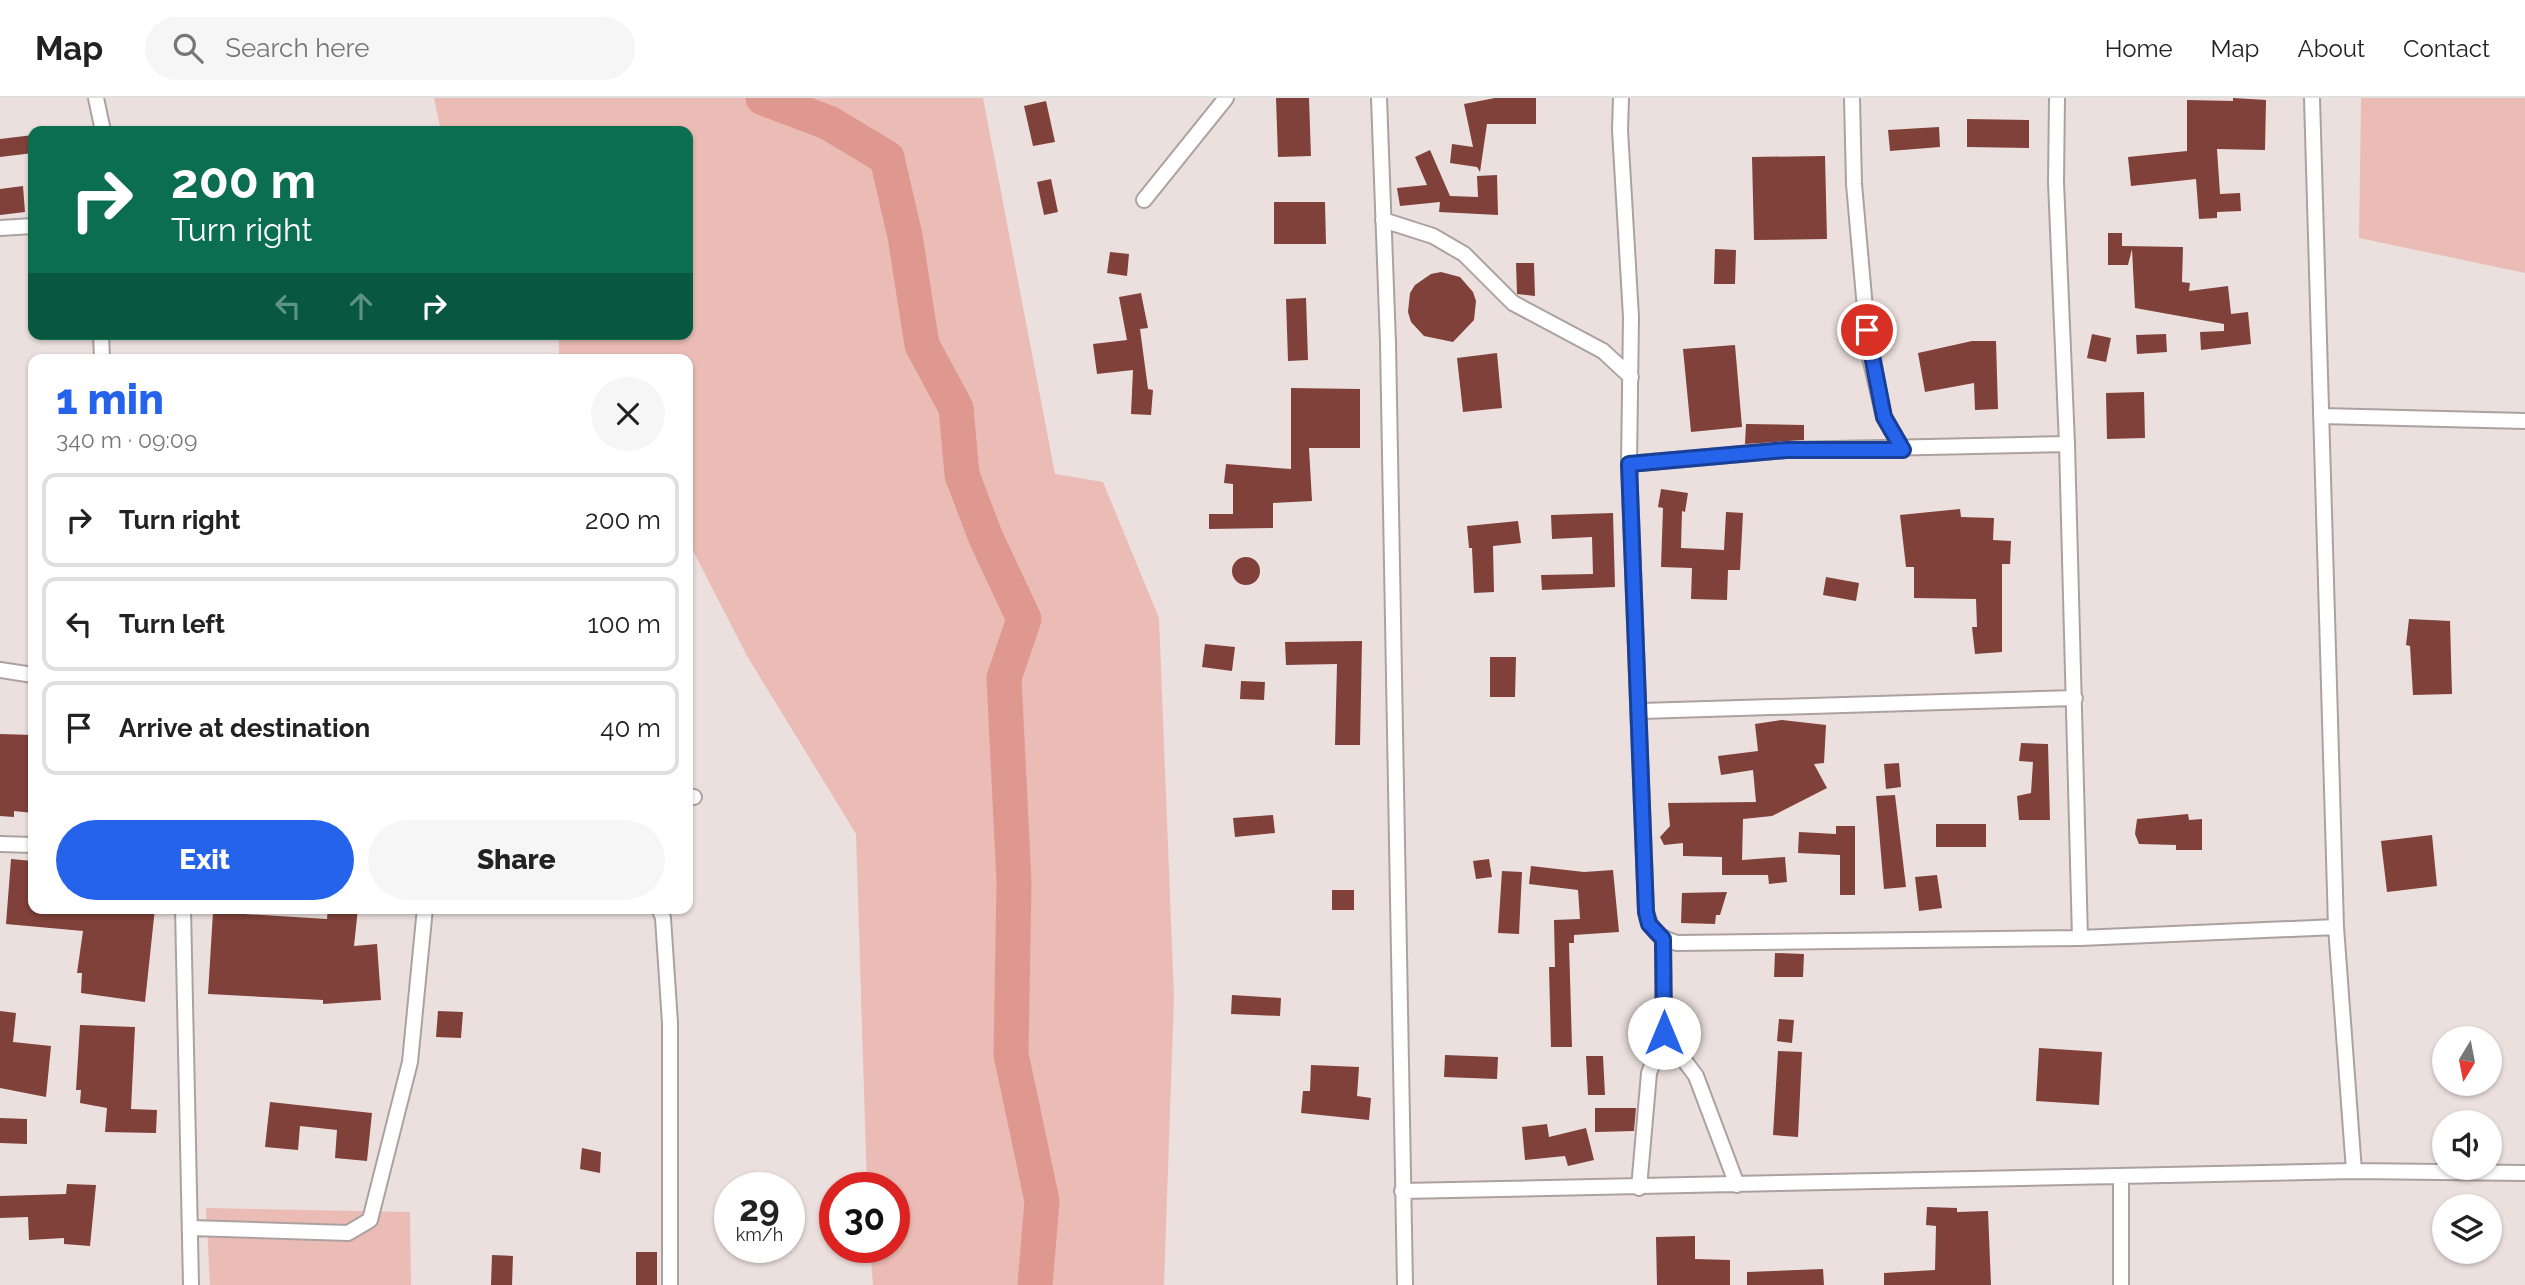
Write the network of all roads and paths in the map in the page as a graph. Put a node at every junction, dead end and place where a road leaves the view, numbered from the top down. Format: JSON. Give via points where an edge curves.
{"nodes":[{"id":1,"x":96,"y":98,"type":"edge"},
{"id":2,"x":1226,"y":98,"type":"edge"},
{"id":3,"x":1379,"y":98,"type":"edge"},
{"id":4,"x":1622,"y":98,"type":"edge"},
{"id":5,"x":1852,"y":98,"type":"edge"},
{"id":6,"x":2057,"y":98,"type":"edge"},
{"id":7,"x":2312,"y":98,"type":"edge"},
{"id":8,"x":102,"y":126,"type":"edge"},
{"id":9,"x":1143,"y":200,"type":"dead end"},
{"id":10,"x":1383,"y":219,"type":"junction"},
{"id":11,"x":28,"y":226,"type":"edge"},
{"id":12,"x":0,"y":228,"type":"edge"},
{"id":13,"x":1631,"y":377,"type":"junction"},
{"id":14,"x":2321,"y":416,"type":"junction"},
{"id":15,"x":2525,"y":421,"type":"edge"},
{"id":16,"x":2067,"y":444,"type":"junction"},
{"id":17,"x":1903,"y":450,"type":"junction"},
{"id":18,"x":1629,"y":464,"type":"junction"},
{"id":19,"x":0,"y":670,"type":"edge"},
{"id":20,"x":28,"y":674,"type":"edge"},
{"id":21,"x":2075,"y":698,"type":"junction"},
{"id":22,"x":1641,"y":711,"type":"junction"},
{"id":23,"x":0,"y":844,"type":"edge"},
{"id":24,"x":28,"y":845,"type":"edge"},
{"id":25,"x":183,"y":914,"type":"edge"},
{"id":26,"x":424,"y":914,"type":"edge"},
{"id":27,"x":661,"y":914,"type":"edge"},
{"id":28,"x":2336,"y":927,"type":"junction"},
{"id":29,"x":2080,"y":938,"type":"junction"},
{"id":30,"x":1663,"y":939,"type":"junction"},
{"id":31,"x":1664,"y":1033,"type":"junction"},
{"id":32,"x":2354,"y":1171,"type":"junction"},
{"id":33,"x":2525,"y":1173,"type":"edge"},
{"id":34,"x":2120,"y":1177,"type":"junction"},
{"id":35,"x":1737,"y":1185,"type":"junction"},
{"id":36,"x":1639,"y":1188,"type":"junction"},
{"id":37,"x":1402,"y":1191,"type":"junction"},
{"id":38,"x":191,"y":1228,"type":"junction"},
{"id":39,"x":191,"y":1285,"type":"edge"},
{"id":40,"x":670,"y":1285,"type":"edge"},
{"id":41,"x":1405,"y":1285,"type":"edge"},
{"id":42,"x":2121,"y":1285,"type":"edge"}],
"edges":[{"from":1,"to":8,"type":"street"},
{"from":2,"to":9,"type":"street"},
{"from":3,"to":10,"type":"street"},
{"from":4,"to":13,"type":"street"},
{"from":5,"to":17,"type":"street","via":[[1854,184],[1869,354],[1884,417]]},
{"from":6,"to":16,"type":"street"},
{"from":7,"to":14,"type":"street"},
{"from":10,"to":13,"type":"street","via":[[1433,236],[1464,254],[1513,303],[1603,351]]},
{"from":10,"to":37,"type":"street"},
{"from":11,"to":12,"type":"street"},
{"from":13,"to":18,"type":"street"},
{"from":14,"to":15,"type":"street"},
{"from":14,"to":28,"type":"street"},
{"from":16,"to":17,"type":"street"},
{"from":16,"to":21,"type":"street"},
{"from":17,"to":18,"type":"street","via":[[1786,450]]},
{"from":18,"to":22,"type":"street"},
{"from":19,"to":20,"type":"street"},
{"from":21,"to":22,"type":"street"},
{"from":21,"to":29,"type":"street"},
{"from":22,"to":30,"type":"street","via":[[1646,912],[1649,924]]},
{"from":23,"to":24,"type":"street"},
{"from":25,"to":38,"type":"street"},
{"from":26,"to":38,"type":"street","via":[[410,1062],[370,1220],[348,1233]]},
{"from":27,"to":40,"type":"street","via":[[670,1023]]},
{"from":28,"to":29,"type":"street"},
{"from":28,"to":32,"type":"street"},
{"from":29,"to":30,"type":"street","via":[[1677,943]]},
{"from":30,"to":31,"type":"street"},
{"from":31,"to":35,"type":"street","via":[[1696,1076]]},
{"from":31,"to":36,"type":"street","via":[[1649,1073]]},
{"from":32,"to":33,"type":"street"},
{"from":32,"to":34,"type":"street"},
{"from":34,"to":35,"type":"street"},
{"from":34,"to":42,"type":"street"},
{"from":35,"to":36,"type":"street"},
{"from":36,"to":37,"type":"street"},
{"from":37,"to":41,"type":"street"},
{"from":38,"to":39,"type":"street"}]}
